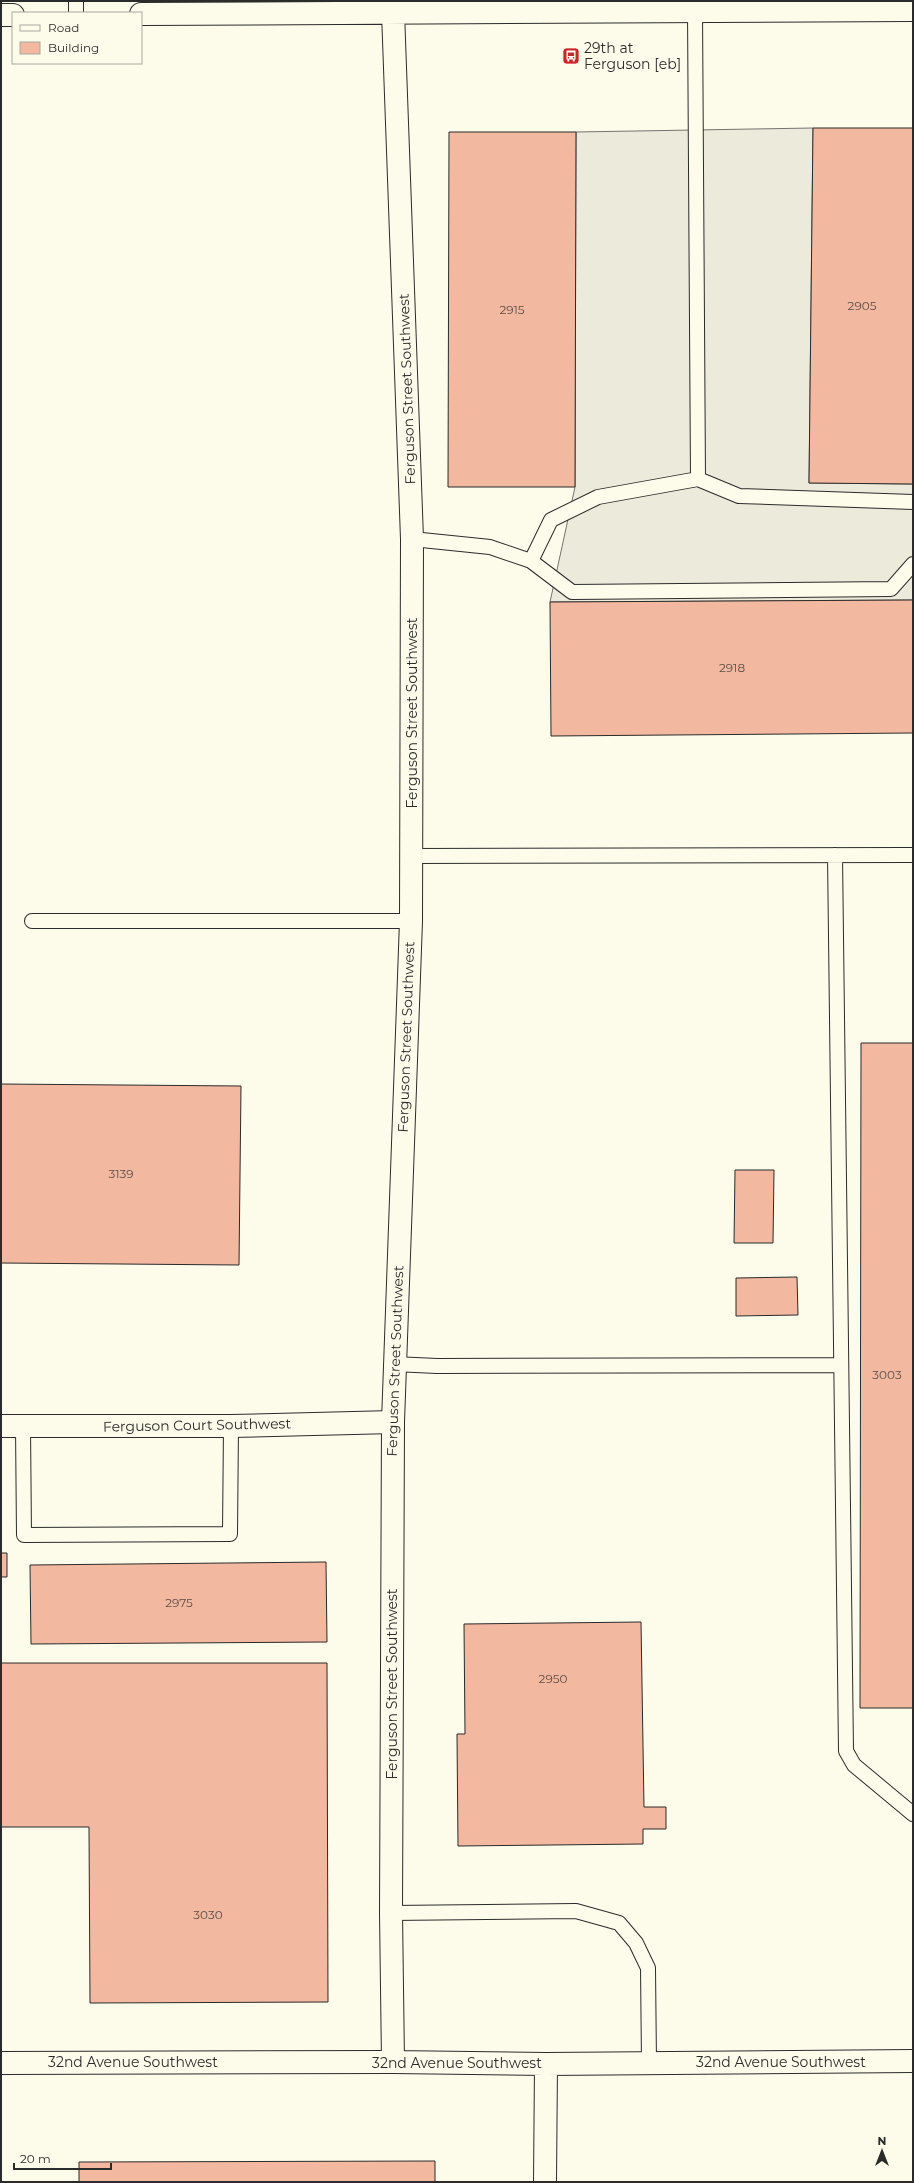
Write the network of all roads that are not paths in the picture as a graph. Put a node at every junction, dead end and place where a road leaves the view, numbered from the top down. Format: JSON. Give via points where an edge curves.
{"nodes":[{"id":1,"x":76,"y":1,"type":"edge"},
{"id":2,"x":506,"y":6,"type":"edge"},
{"id":3,"x":686,"y":7,"type":"edge"},
{"id":4,"x":381,"y":8,"type":"edge"},
{"id":5,"x":913,"y":10,"type":"edge"},
{"id":6,"x":76,"y":12,"type":"edge"},
{"id":7,"x":142,"y":14,"type":"edge"},
{"id":8,"x":1,"y":15,"type":"edge"},
{"id":9,"x":12,"y":15,"type":"edge"},
{"id":10,"x":698,"y":479,"type":"junction"},
{"id":11,"x":913,"y":502,"type":"edge"},
{"id":12,"x":412,"y":539,"type":"junction"},
{"id":13,"x":530,"y":561,"type":"junction"},
{"id":14,"x":913,"y":564,"type":"edge"},
{"id":15,"x":835,"y":855,"type":"junction"},
{"id":16,"x":913,"y":855,"type":"edge"},
{"id":17,"x":411,"y":856,"type":"junction"},
{"id":18,"x":32,"y":921,"type":"dead end"},
{"id":19,"x":411,"y":921,"type":"junction"},
{"id":20,"x":394,"y":1364,"type":"junction"},
{"id":21,"x":841,"y":1365,"type":"junction"},
{"id":22,"x":393,"y":1422,"type":"junction"},
{"id":23,"x":1,"y":1426,"type":"edge"},
{"id":24,"x":23,"y":1426,"type":"junction"},
{"id":25,"x":230,"y":1426,"type":"junction"},
{"id":26,"x":913,"y":1814,"type":"edge"},
{"id":27,"x":391,"y":1913,"type":"junction"},
{"id":28,"x":913,"y":2061,"type":"edge"},
{"id":29,"x":1,"y":2062,"type":"edge"},
{"id":30,"x":393,"y":2062,"type":"junction"},
{"id":31,"x":649,"y":2063,"type":"junction"},
{"id":32,"x":546,"y":2064,"type":"junction"},
{"id":33,"x":545,"y":2182,"type":"edge"}],
"edges":[{"from":1,"to":6,"type":"lane"},
{"from":2,"to":3,"type":"street"},
{"from":2,"to":4,"type":"street"},
{"from":3,"to":5,"type":"street"},
{"from":3,"to":10,"type":"lane"},
{"from":4,"to":7,"type":"street"},
{"from":4,"to":12,"type":"street","name":"Ferguson Street Southwest"},
{"from":8,"to":9,"type":"street"},
{"from":10,"to":11,"type":"lane","via":[[739,496]]},
{"from":10,"to":13,"type":"lane","via":[[598,498],[551,520]]},
{"from":12,"to":13,"type":"lane","via":[[490,547]]},
{"from":12,"to":17,"type":"street","name":"Ferguson Street Southwest"},
{"from":13,"to":14,"type":"lane","via":[[572,592],[891,589]]},
{"from":15,"to":16,"type":"lane"},
{"from":15,"to":17,"type":"lane"},
{"from":15,"to":21,"type":"lane"},
{"from":17,"to":19,"type":"street","name":"Ferguson Street Southwest"},
{"from":18,"to":19,"type":"lane"},
{"from":19,"to":20,"type":"street","name":"Ferguson Street Southwest"},
{"from":20,"to":21,"type":"lane"},
{"from":20,"to":22,"type":"street","name":"Ferguson Street Southwest"},
{"from":21,"to":26,"type":"lane","via":[[846,1751],[854,1765]]},
{"from":22,"to":25,"type":"street","name":"Ferguson Court Southwest"},
{"from":22,"to":27,"type":"street","name":"Ferguson Street Southwest"},
{"from":23,"to":24,"type":"street","name":"Ferguson Court Southwest"},
{"from":24,"to":25,"type":"street","name":"Ferguson Court Southwest"},
{"from":24,"to":25,"type":"lane","via":[[24,1535],[230,1534]]},
{"from":27,"to":30,"type":"street","name":"Ferguson Street Southwest"},
{"from":27,"to":31,"type":"lane","via":[[576,1911],[619,1922],[636,1943],[648,1968]]},
{"from":28,"to":31,"type":"street","name":"32nd Avenue Southwest"},
{"from":29,"to":30,"type":"street","name":"32nd Avenue Southwest"},
{"from":30,"to":32,"type":"street","name":"32nd Avenue Southwest"},
{"from":31,"to":32,"type":"street","name":"32nd Avenue Southwest"},
{"from":32,"to":33,"type":"street"}]}
